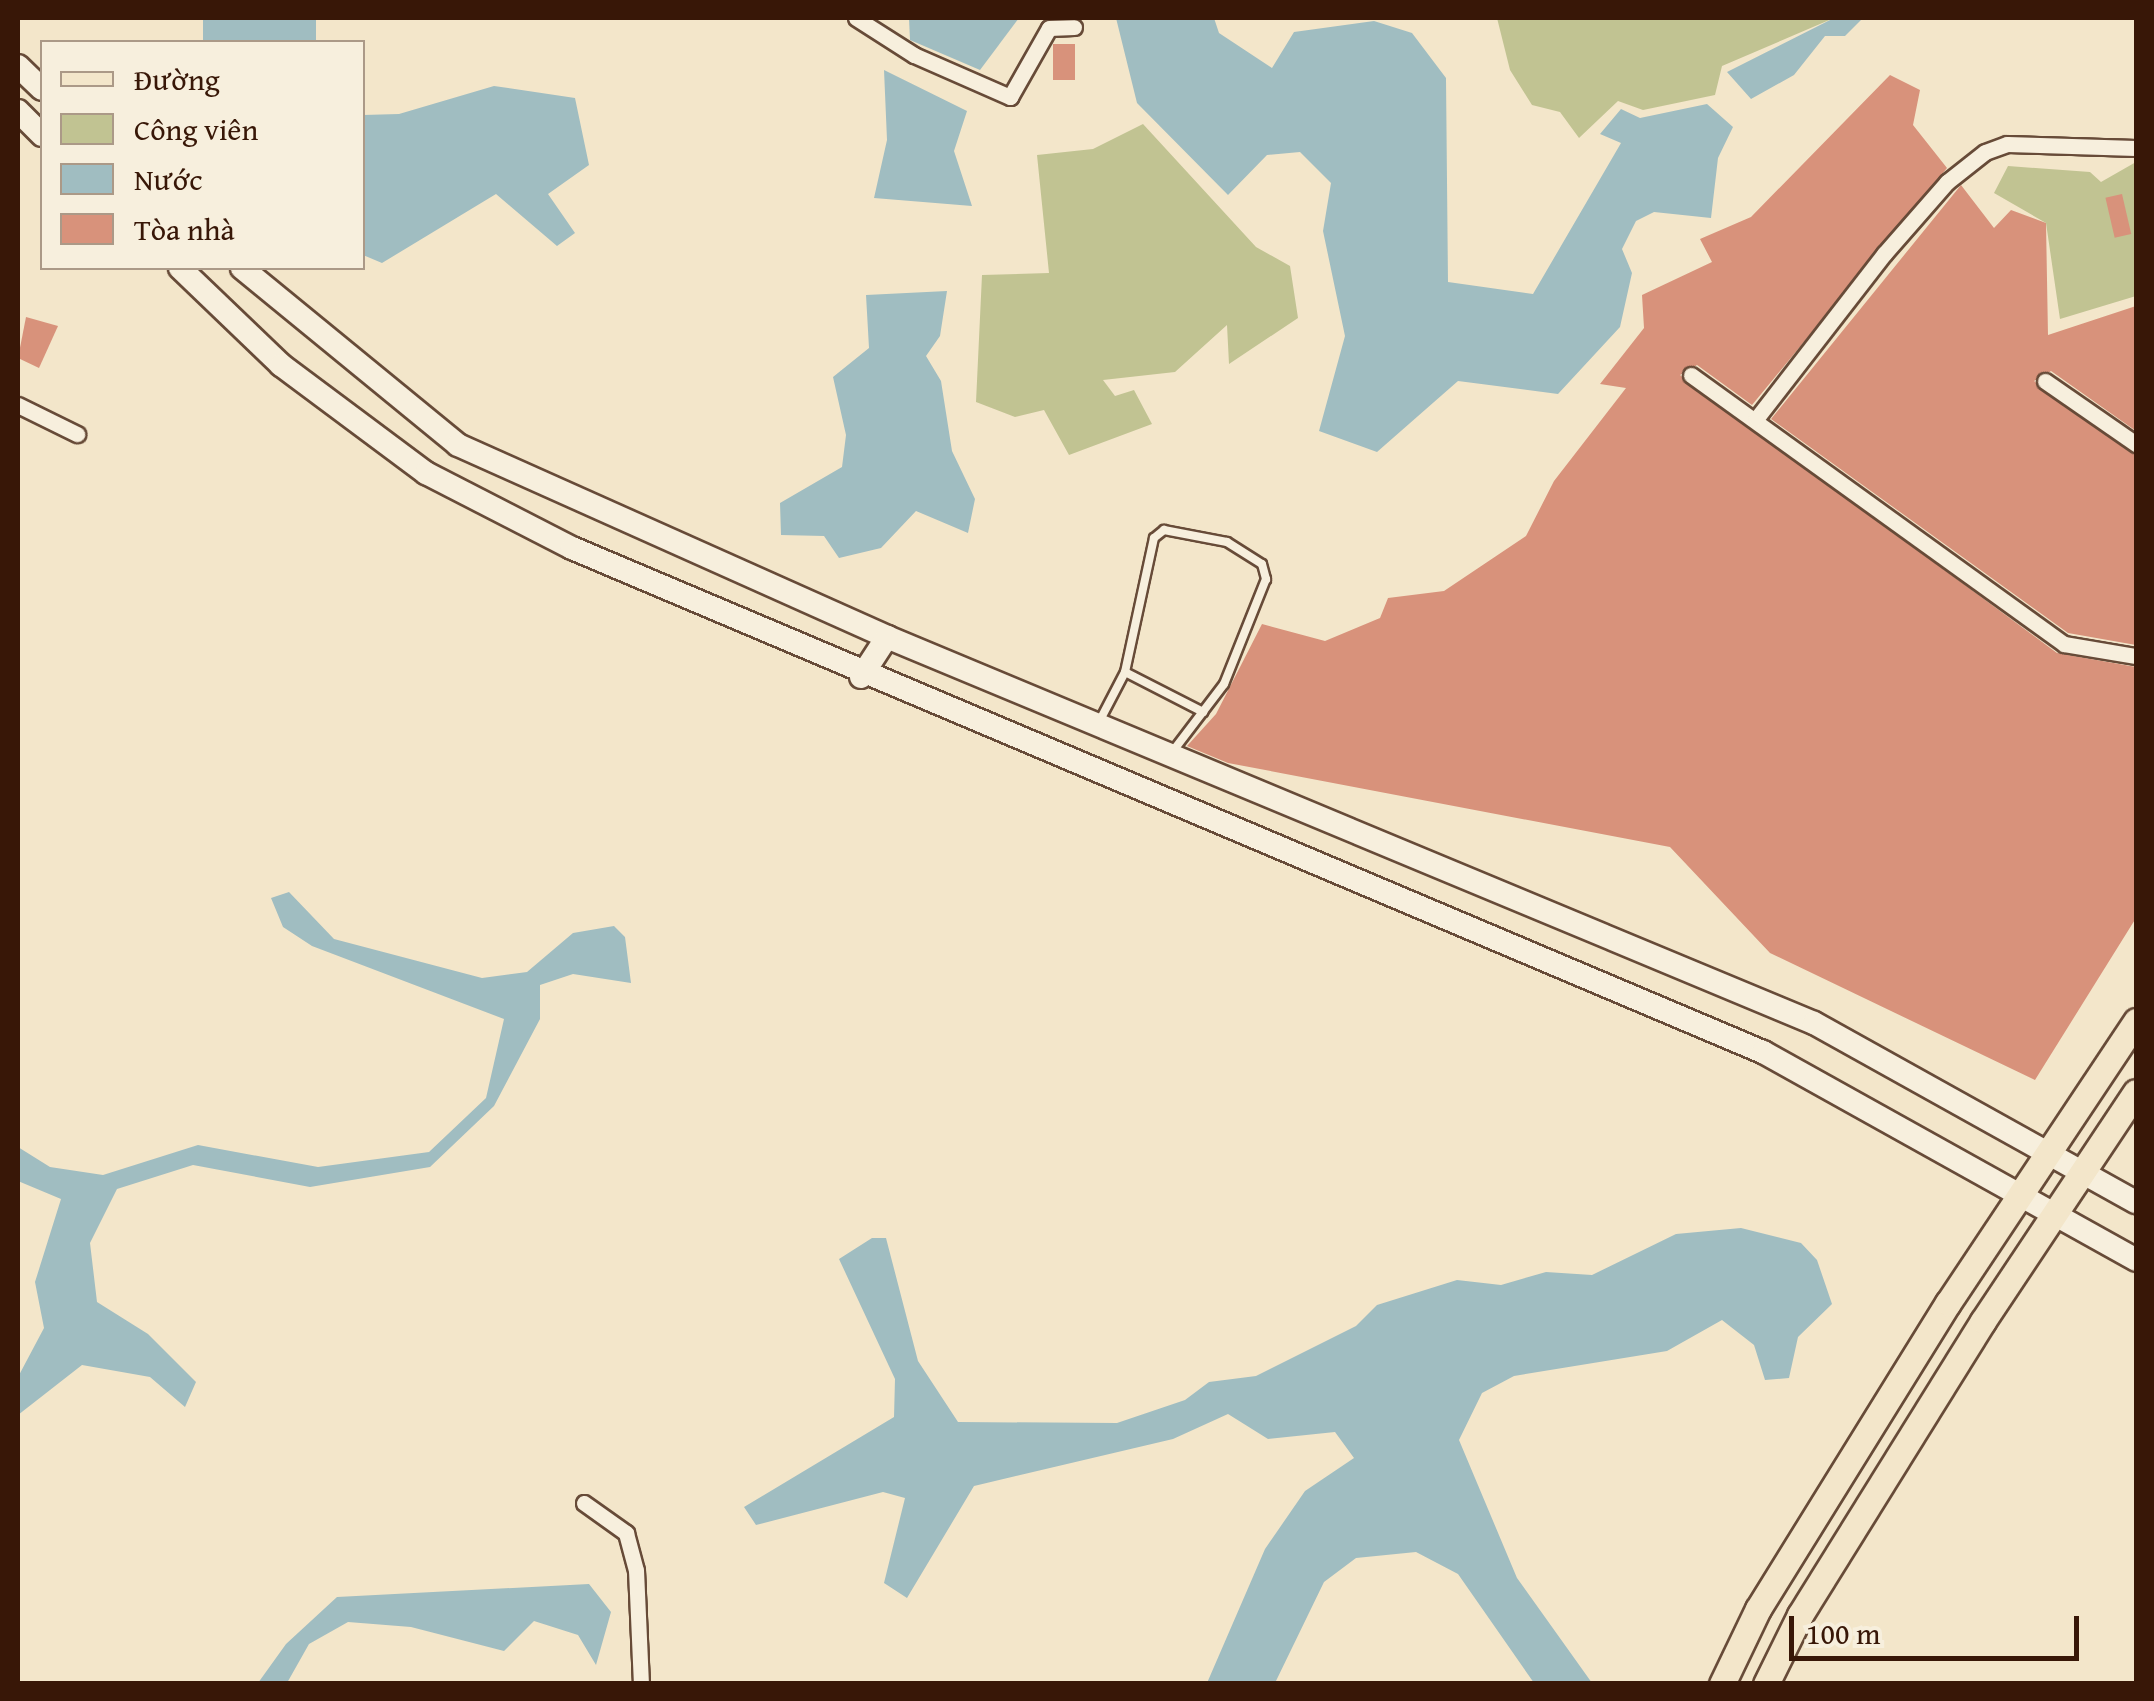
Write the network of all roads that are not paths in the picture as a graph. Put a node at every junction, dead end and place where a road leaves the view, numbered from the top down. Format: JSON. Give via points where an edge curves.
{"nodes":[{"id":1,"x":856,"y":18,"type":"edge"},
{"id":2,"x":1074,"y":28,"type":"dead end"},
{"id":3,"x":18,"y":66,"type":"edge"},
{"id":4,"x":40,"y":87,"type":"edge"},
{"id":5,"x":18,"y":111,"type":"edge"},
{"id":6,"x":40,"y":133,"type":"edge"},
{"id":7,"x":2136,"y":148,"type":"edge"},
{"id":8,"x":182,"y":270,"type":"edge"},
{"id":9,"x":244,"y":270,"type":"edge"},
{"id":10,"x":1691,"y":375,"type":"dead end"},
{"id":11,"x":2046,"y":381,"type":"dead end"},
{"id":12,"x":18,"y":405,"type":"edge"},
{"id":13,"x":1756,"y":419,"type":"junction"},
{"id":14,"x":77,"y":434,"type":"dead end"},
{"id":15,"x":2136,"y":444,"type":"edge"},
{"id":16,"x":887,"y":637,"type":"junction"},
{"id":17,"x":2136,"y":656,"type":"edge"},
{"id":18,"x":1124,"y":672,"type":"junction"},
{"id":19,"x":862,"y":677,"type":"junction"},
{"id":20,"x":1203,"y":712,"type":"junction"},
{"id":21,"x":1097,"y":724,"type":"junction"},
{"id":22,"x":1170,"y":754,"type":"junction"},
{"id":23,"x":2136,"y":1022,"type":"edge"},
{"id":24,"x":2136,"y":1092,"type":"edge"},
{"id":25,"x":2050,"y":1152,"type":"junction"},
{"id":26,"x":2084,"y":1170,"type":"junction"},
{"id":27,"x":2022,"y":1193,"type":"junction"},
{"id":28,"x":2136,"y":1202,"type":"edge"},
{"id":29,"x":2056,"y":1212,"type":"junction"},
{"id":30,"x":2136,"y":1260,"type":"edge"},
{"id":31,"x":584,"y":1503,"type":"dead end"},
{"id":32,"x":641,"y":1684,"type":"edge"},
{"id":33,"x":1722,"y":1684,"type":"edge"},
{"id":34,"x":1766,"y":1684,"type":"edge"}],
"edges":[{"from":1,"to":2,"type":"street","via":[[914,55],[1010,98],[1049,28]]},
{"from":3,"to":4,"type":"main road"},
{"from":5,"to":6,"type":"main road"},
{"from":7,"to":13,"type":"street","via":[[2007,144],[1985,152],[1947,182],[1884,254]]},
{"from":8,"to":19,"type":"main road","via":[[281,365],[426,473],[572,548]]},
{"from":9,"to":16,"type":"main road","via":[[458,446]]},
{"from":10,"to":13,"type":"street"},
{"from":11,"to":15,"type":"street"},
{"from":12,"to":14,"type":"street"},
{"from":13,"to":17,"type":"street","via":[[2064,644]]},
{"from":16,"to":19,"type":"main road"},
{"from":16,"to":21,"type":"main road"},
{"from":18,"to":20,"type":"lane"},
{"from":18,"to":20,"type":"lane","via":[[1154,538],[1164,530],[1227,542],[1262,564],[1266,579],[1224,684]]},
{"from":18,"to":21,"type":"lane"},
{"from":19,"to":27,"type":"main road","via":[[1763,1052]]},
{"from":20,"to":22,"type":"lane"},
{"from":21,"to":22,"type":"main road"},
{"from":22,"to":25,"type":"main road","via":[[1814,1023]]},
{"from":23,"to":25,"type":"main road"},
{"from":24,"to":26,"type":"main road"},
{"from":25,"to":26,"type":"main road"},
{"from":25,"to":27,"type":"main road"},
{"from":26,"to":28,"type":"main road"},
{"from":26,"to":29,"type":"main road"},
{"from":27,"to":29,"type":"main road"},
{"from":27,"to":33,"type":"main road","via":[[1758,1609]]},
{"from":29,"to":30,"type":"main road"},
{"from":29,"to":34,"type":"main road","via":[[1810,1598]]},
{"from":31,"to":32,"type":"street","via":[[626,1533],[636,1570]]}]}
